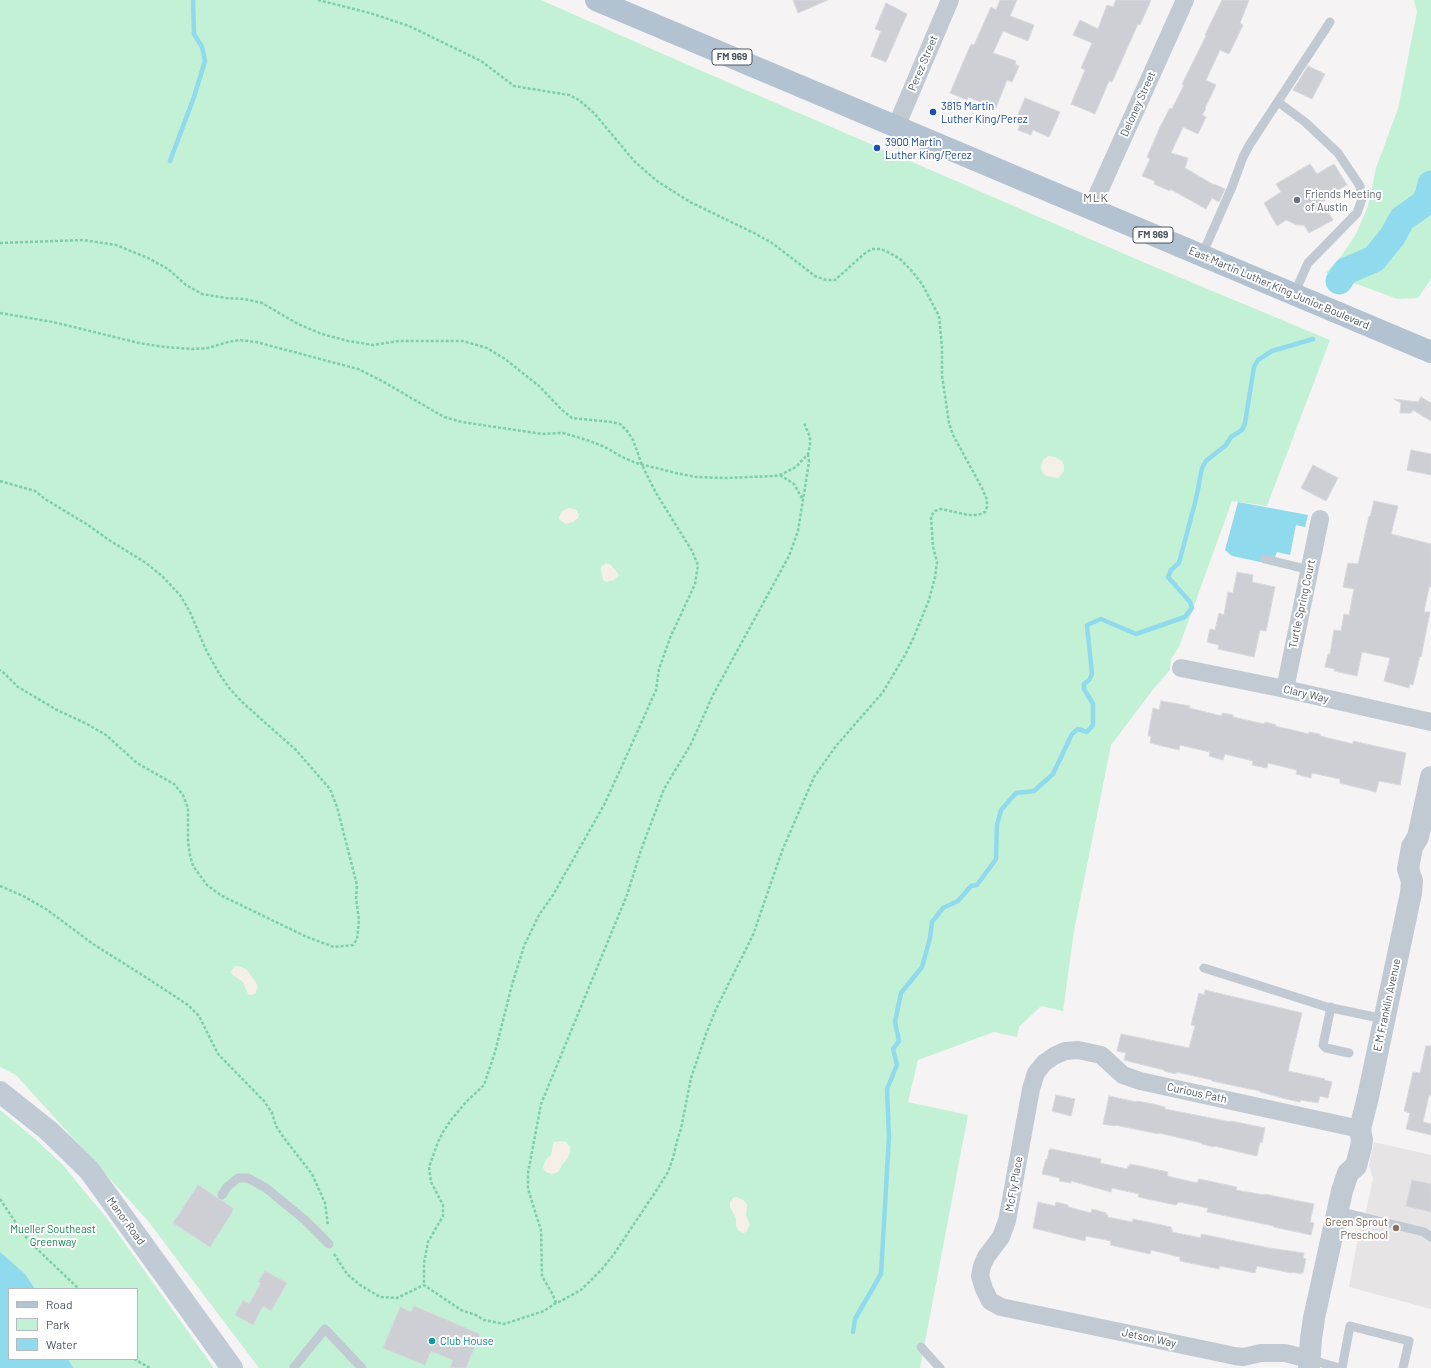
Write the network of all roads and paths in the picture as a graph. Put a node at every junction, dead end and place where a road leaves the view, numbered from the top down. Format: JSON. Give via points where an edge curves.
{"nodes":[{"id":1,"x":318,"y":0,"type":"edge"},
{"id":2,"x":596,"y":0,"type":"edge"},
{"id":3,"x":950,"y":0,"type":"edge"},
{"id":4,"x":1185,"y":0,"type":"edge"},
{"id":5,"x":1330,"y":22,"type":"dead end"},
{"id":6,"x":1278,"y":102,"type":"junction"},
{"id":7,"x":896,"y":127,"type":"junction"},
{"id":8,"x":1091,"y":209,"type":"junction"},
{"id":9,"x":0,"y":243,"type":"edge"},
{"id":10,"x":1202,"y":255,"type":"junction"},
{"id":11,"x":1294,"y":294,"type":"junction"},
{"id":12,"x":0,"y":313,"type":"edge"},
{"id":13,"x":1431,"y":352,"type":"edge"},
{"id":14,"x":804,"y":423,"type":"dead end"},
{"id":15,"x":808,"y":454,"type":"junction"},
{"id":16,"x":642,"y":465,"type":"junction"},
{"id":17,"x":780,"y":475,"type":"junction"},
{"id":18,"x":0,"y":481,"type":"edge"},
{"id":19,"x":802,"y":498,"type":"junction"},
{"id":20,"x":1320,"y":519,"type":"dead end"},
{"id":21,"x":1265,"y":559,"type":"dead end"},
{"id":22,"x":1310,"y":570,"type":"junction"},
{"id":23,"x":1181,"y":668,"type":"dead end"},
{"id":24,"x":0,"y":670,"type":"edge"},
{"id":25,"x":1285,"y":689,"type":"junction"},
{"id":26,"x":1431,"y":722,"type":"edge"},
{"id":27,"x":1431,"y":777,"type":"edge"},
{"id":28,"x":0,"y":886,"type":"edge"},
{"id":29,"x":1204,"y":968,"type":"dead end"},
{"id":30,"x":1331,"y":1007,"type":"junction"},
{"id":31,"x":1384,"y":1019,"type":"junction"},
{"id":32,"x":1349,"y":1053,"type":"dead end"},
{"id":33,"x":1044,"y":1063,"type":"joint"},
{"id":34,"x":0,"y":1092,"type":"edge"},
{"id":35,"x":1360,"y":1129,"type":"junction"},
{"id":36,"x":222,"y":1195,"type":"dead end"},
{"id":37,"x":0,"y":1199,"type":"edge"},
{"id":38,"x":1338,"y":1210,"type":"junction"},
{"id":39,"x":1431,"y":1237,"type":"edge"},
{"id":40,"x":329,"y":1244,"type":"junction"},
{"id":41,"x":424,"y":1286,"type":"junction"},
{"id":42,"x":78,"y":1288,"type":"edge"},
{"id":43,"x":990,"y":1301,"type":"joint"},
{"id":44,"x":556,"y":1303,"type":"junction"},
{"id":45,"x":921,"y":1347,"type":"dead end"},
{"id":46,"x":136,"y":1360,"type":"edge"},
{"id":47,"x":1309,"y":1364,"type":"edge"},
{"id":48,"x":150,"y":1368,"type":"edge"},
{"id":49,"x":232,"y":1368,"type":"edge"},
{"id":50,"x":295,"y":1368,"type":"edge"},
{"id":51,"x":362,"y":1368,"type":"edge"},
{"id":52,"x":940,"y":1368,"type":"edge"},
{"id":53,"x":1339,"y":1368,"type":"edge"},
{"id":54,"x":1342,"y":1368,"type":"edge"},
{"id":55,"x":1403,"y":1368,"type":"edge"}],
"edges":[{"from":1,"to":44,"type":"path","via":[[409,26],[481,61],[514,86],[569,95],[579,100],[599,118],[635,162],[657,181],[690,202],[772,243],[815,276],[835,280],[872,249],[886,251],[900,259],[922,284],[940,316],[942,376],[953,435],[987,500],[985,512],[978,515],[968,516],[941,509],[935,511],[932,516],[936,562],[932,589],[923,614],[905,655],[883,692],[836,746],[814,777],[782,851],[753,935],[706,1034],[691,1078],[681,1129],[668,1172],[602,1269],[581,1290]]},
{"from":2,"to":7,"type":"main road","name":"East Martin Luther King Junior Boulevard","number":"FM 969"},
{"from":3,"to":7,"type":"street","name":"Perez Street"},
{"from":4,"to":8,"type":"street","name":"Deloney Street"},
{"from":5,"to":6,"type":"lane"},
{"from":6,"to":10,"type":"lane","via":[[1244,156]]},
{"from":6,"to":11,"type":"lane","via":[[1305,122],[1338,153],[1360,186],[1362,199],[1357,213],[1308,263]]},
{"from":7,"to":8,"type":"main road","name":"East Martin Luther King Junior Boulevard","number":"FM 969"},
{"from":8,"to":10,"type":"main road","name":"East Martin Luther King Junior Boulevard","number":"FM 969"},
{"from":9,"to":16,"type":"path","via":[[84,240],[116,245],[168,269],[202,294],[262,303],[298,324],[322,334],[348,340],[373,345],[399,341],[464,341],[477,344],[505,359],[539,386],[572,418],[620,424],[633,440]]},
{"from":10,"to":11,"type":"main road","name":"East Martin Luther King Junior Boulevard","number":"FM 969"},
{"from":11,"to":13,"type":"main road","name":"East Martin Luther King Junior Boulevard","number":"FM 969"},
{"from":12,"to":16,"type":"path","via":[[165,347],[192,349],[240,340],[256,342],[358,369],[444,417],[542,434],[563,433],[605,447],[622,458]]},
{"from":14,"to":15,"type":"path","via":[[810,437]]},
{"from":15,"to":17,"type":"path","via":[[796,467]]},
{"from":15,"to":19,"type":"path","via":[[809,462]]},
{"from":16,"to":17,"type":"path","via":[[696,477]]},
{"from":16,"to":41,"type":"path","via":[[666,511],[692,551],[698,565],[695,584],[670,638],[659,669],[656,690],[604,805],[539,915],[524,946],[484,1085],[451,1120],[438,1142],[429,1167],[431,1182],[444,1205],[443,1216],[428,1242],[424,1263]]},
{"from":17,"to":19,"type":"path","via":[[794,484]]},
{"from":18,"to":24,"type":"path","via":[[35,492],[88,525],[162,576],[180,595],[206,650],[230,689],[296,750],[330,789],[357,885],[357,940],[353,945],[334,947],[307,937],[222,896],[207,885],[193,866],[188,842],[188,808],[174,784],[136,763],[106,735],[30,695]]},
{"from":19,"to":44,"type":"path","via":[[798,531],[789,556],[713,695],[691,744],[664,789],[627,895],[541,1104],[528,1173],[528,1189],[540,1230],[542,1276]]},
{"from":20,"to":22,"type":"street","name":"Turtle Spring Court"},
{"from":21,"to":22,"type":"lane"},
{"from":22,"to":25,"type":"street","name":"Turtle Spring Court"},
{"from":23,"to":25,"type":"street","name":"Clary Way"},
{"from":25,"to":26,"type":"street","name":"Clary Way"},
{"from":27,"to":31,"type":"street","name":"E M Franklin Avenue","via":[[1418,837],[1423,849],[1419,872],[1412,881]]},
{"from":28,"to":40,"type":"path","via":[[46,909],[93,944],[188,1005],[199,1016],[218,1054],[264,1101],[272,1113],[276,1126],[312,1174],[325,1203]]},
{"from":29,"to":30,"type":"lane"},
{"from":30,"to":31,"type":"lane"},
{"from":30,"to":32,"type":"lane","via":[[1323,1045]]},
{"from":31,"to":35,"type":"street","name":"E M Franklin Avenue"},
{"from":33,"to":35,"type":"street","name":"Curious Path","via":[[1065,1051],[1092,1052],[1101,1055],[1123,1075],[1135,1080]]},
{"from":33,"to":43,"type":"street","name":"McFly Place","via":[[1036,1073],[1031,1089],[1007,1221],[1001,1237],[982,1266],[980,1276]]},
{"from":34,"to":49,"type":"main road","name":"Manor Road","via":[[49,1132],[89,1170]]},
{"from":35,"to":38,"type":"street","name":"E M Franklin Avenue","via":[[1352,1137],[1347,1149],[1344,1163],[1348,1173]]},
{"from":36,"to":40,"type":"lane","via":[[238,1178],[248,1178],[266,1188]]},
{"from":37,"to":42,"type":"path","via":[[24,1235]]},
{"from":38,"to":39,"type":"lane","via":[[1424,1232]]},
{"from":38,"to":47,"type":"street","name":"E M Franklin Avenue","via":[[1314,1318]]},
{"from":40,"to":41,"type":"path","via":[[347,1274],[380,1297],[397,1298]]},
{"from":41,"to":44,"type":"path","via":[[461,1310],[484,1320],[504,1324],[544,1311]]},
{"from":43,"to":47,"type":"street","name":"Jetson Way","via":[[1001,1307],[1243,1358],[1262,1353],[1285,1354]]},
{"from":45,"to":52,"type":"lane"},
{"from":46,"to":48,"type":"path"},
{"from":47,"to":53,"type":"lane"},
{"from":50,"to":51,"type":"lane","via":[[325,1329]]},
{"from":54,"to":55,"type":"lane","via":[[1350,1326],[1410,1341]]}]}
